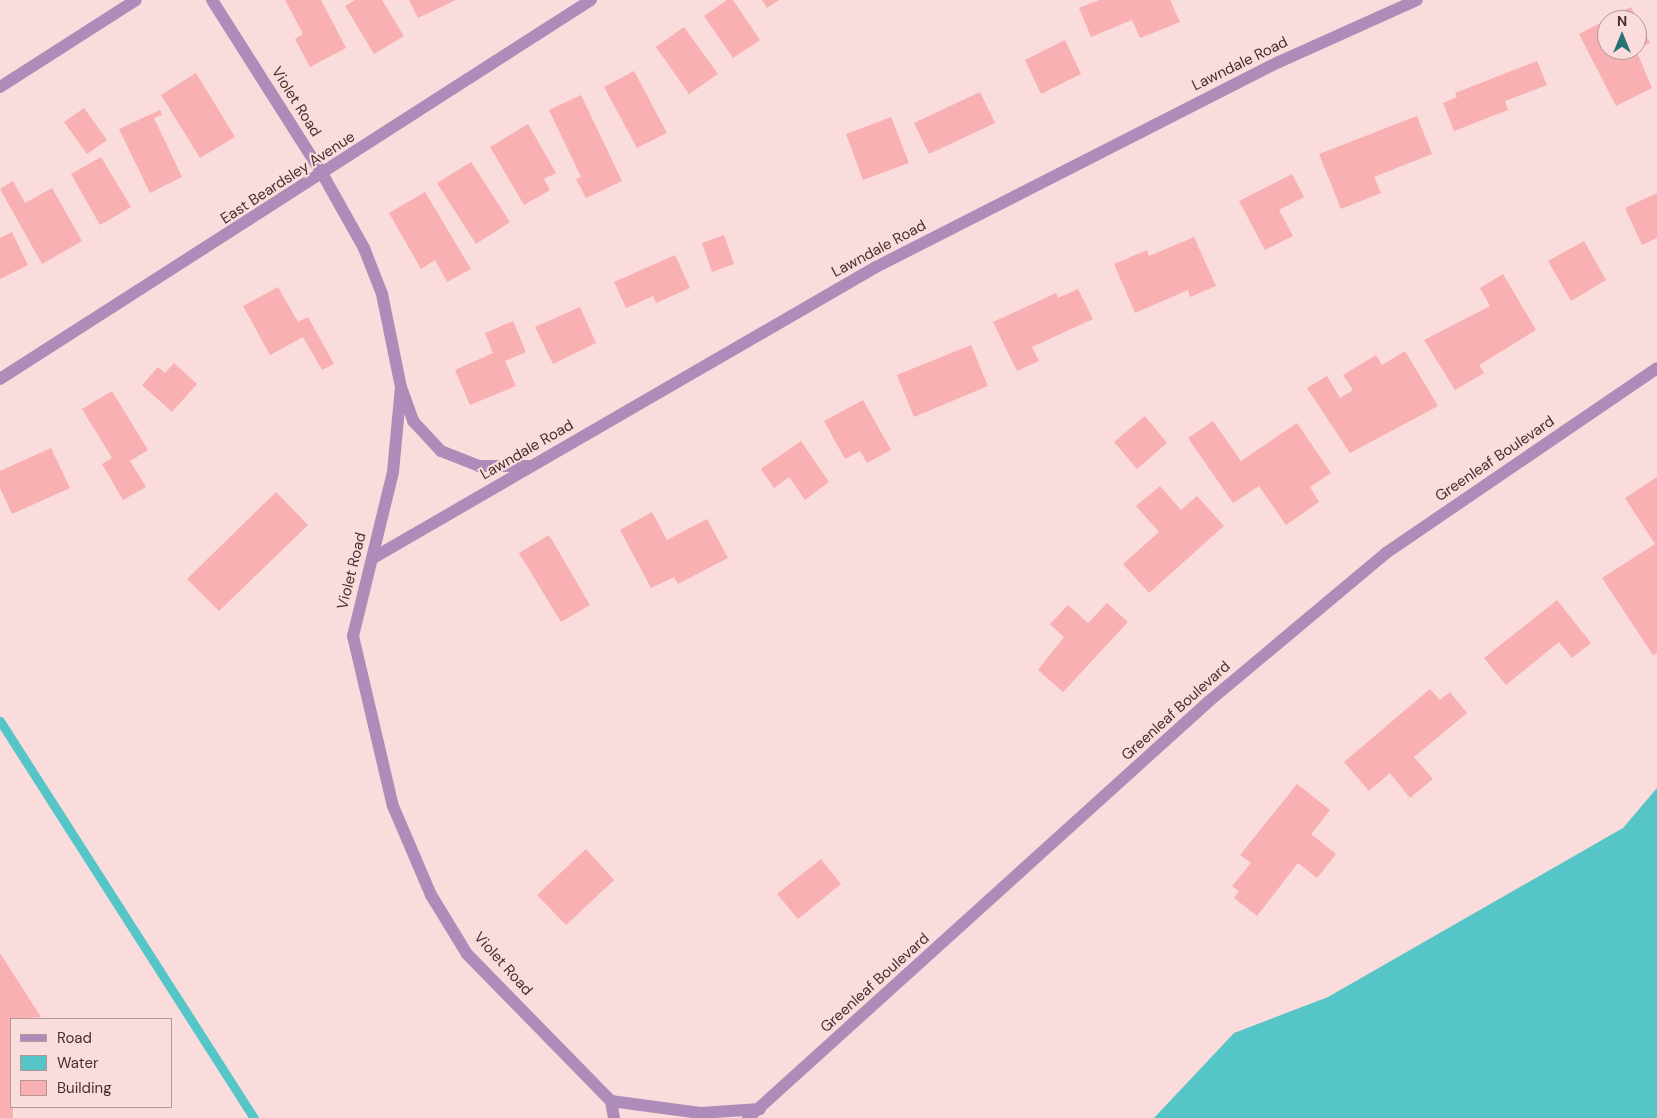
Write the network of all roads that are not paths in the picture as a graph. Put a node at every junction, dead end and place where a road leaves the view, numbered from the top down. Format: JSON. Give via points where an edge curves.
{"nodes":[{"id":1,"x":136,"y":0,"type":"edge"},
{"id":2,"x":212,"y":0,"type":"edge"},
{"id":3,"x":591,"y":0,"type":"edge"},
{"id":4,"x":1417,"y":0,"type":"edge"},
{"id":5,"x":0,"y":87,"type":"edge"},
{"id":6,"x":324,"y":175,"type":"junction"},
{"id":7,"x":1657,"y":368,"type":"edge"},
{"id":8,"x":0,"y":379,"type":"edge"},
{"id":9,"x":400,"y":387,"type":"junction"},
{"id":10,"x":532,"y":466,"type":"junction"},
{"id":11,"x":373,"y":558,"type":"junction"},
{"id":12,"x":611,"y":1101,"type":"junction"},
{"id":13,"x":760,"y":1110,"type":"junction"},
{"id":14,"x":614,"y":1118,"type":"edge"},
{"id":15,"x":748,"y":1118,"type":"edge"}],
"edges":[{"from":1,"to":5,"type":"street"},
{"from":2,"to":6,"type":"street","name":"Violet Road"},
{"from":3,"to":6,"type":"street","name":"East Beardsley Avenue"},
{"from":4,"to":10,"type":"street","name":"Lawndale Road","via":[[1279,62],[876,267]]},
{"from":6,"to":8,"type":"street","name":"East Beardsley Avenue"},
{"from":6,"to":9,"type":"street","name":"Violet Road","via":[[364,248],[382,294]]},
{"from":7,"to":13,"type":"street","name":"Greenleaf Boulevard","via":[[1379,559],[1208,702]]},
{"from":9,"to":10,"type":"street","via":[[414,421],[441,451],[479,466]]},
{"from":9,"to":11,"type":"street","name":"Violet Road","via":[[393,472]]},
{"from":10,"to":11,"type":"street","name":"Lawndale Road"},
{"from":11,"to":12,"type":"street","name":"Violet Road","via":[[353,636],[393,806],[431,895],[468,954]]},
{"from":12,"to":13,"type":"street","via":[[700,1113]]},
{"from":12,"to":14,"type":"street"},
{"from":13,"to":15,"type":"street","name":"Greenleaf Boulevard"}]}
